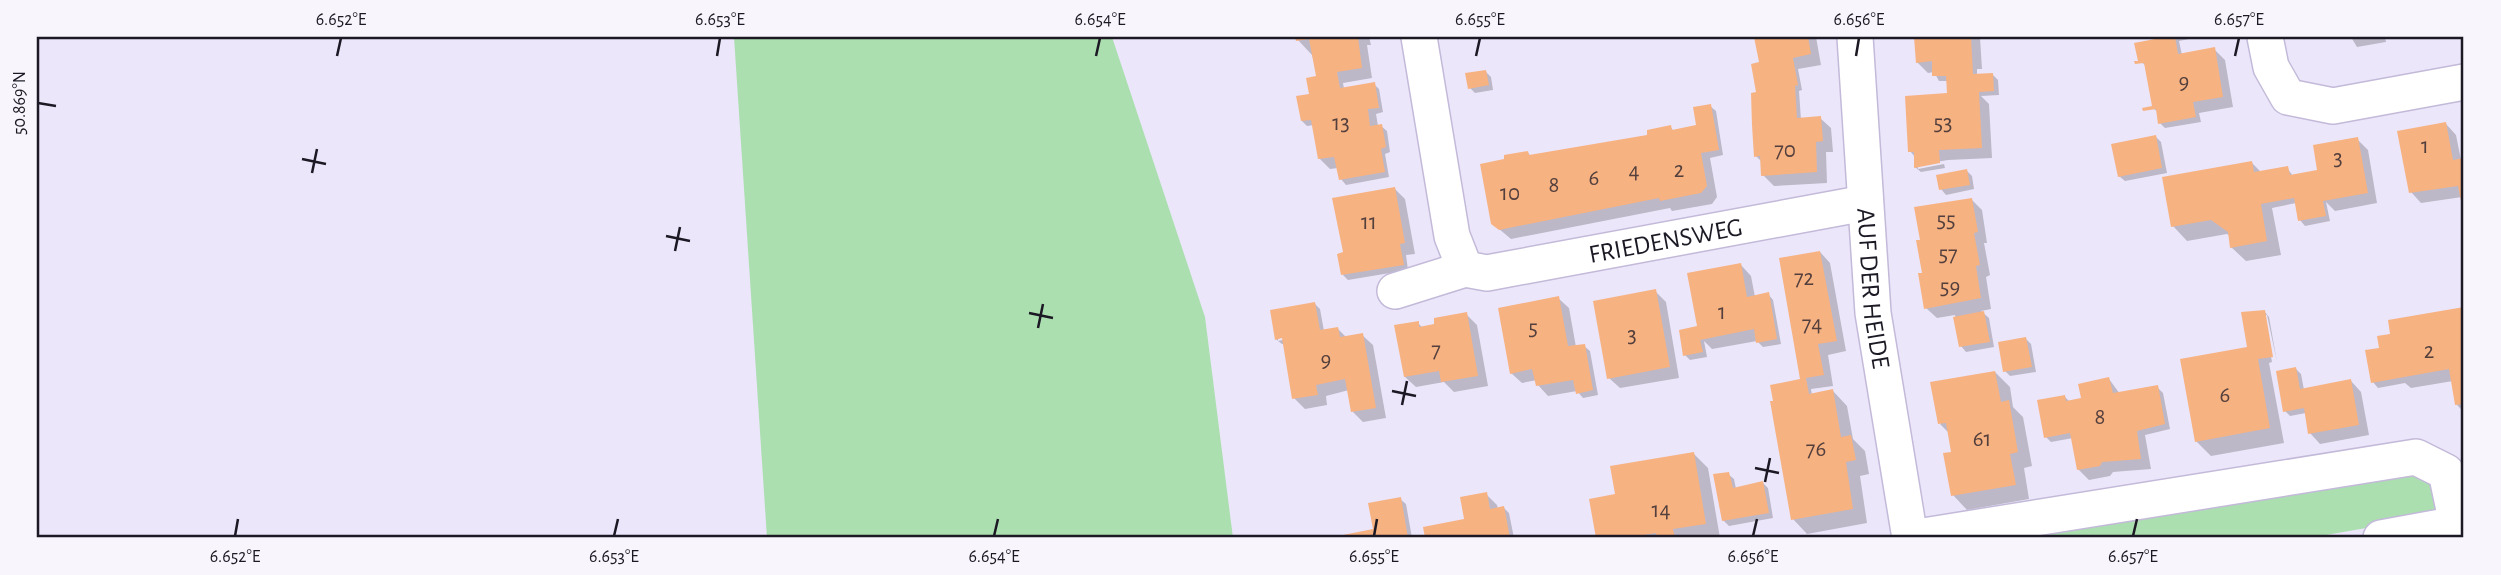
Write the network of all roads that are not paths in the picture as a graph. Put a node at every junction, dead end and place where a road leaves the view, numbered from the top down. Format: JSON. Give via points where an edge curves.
{"nodes":[{"id":1,"x":1419,"y":37,"type":"edge"},
{"id":2,"x":1855,"y":37,"type":"edge"},
{"id":3,"x":2265,"y":37,"type":"edge"},
{"id":4,"x":2464,"y":82,"type":"edge"},
{"id":5,"x":1865,"y":202,"type":"junction"},
{"id":6,"x":1465,"y":269,"type":"junction"},
{"id":7,"x":1395,"y":291,"type":"dead end"},
{"id":8,"x":2461,"y":527,"type":"edge"},
{"id":9,"x":1911,"y":538,"type":"edge"},
{"id":10,"x":2381,"y":538,"type":"edge"}],
"edges":[{"from":1,"to":6,"type":"street","via":[[1452,236]]},
{"from":2,"to":5,"type":"street","name":"AUF DER HEIDE"},
{"from":3,"to":4,"type":"street","via":[[2271,67],[2288,97],[2333,106]]},
{"from":5,"to":6,"type":"street","name":"FRIEDENSWEG","via":[[1487,273]]},
{"from":5,"to":9,"type":"street","name":"AUF DER HEIDE","via":[[1873,313]]},
{"from":6,"to":7,"type":"street","name":"FRIEDENSWEG"},
{"from":8,"to":9,"type":"street","via":[[2446,472],[2416,457]]},
{"from":8,"to":10,"type":"street"}]}
